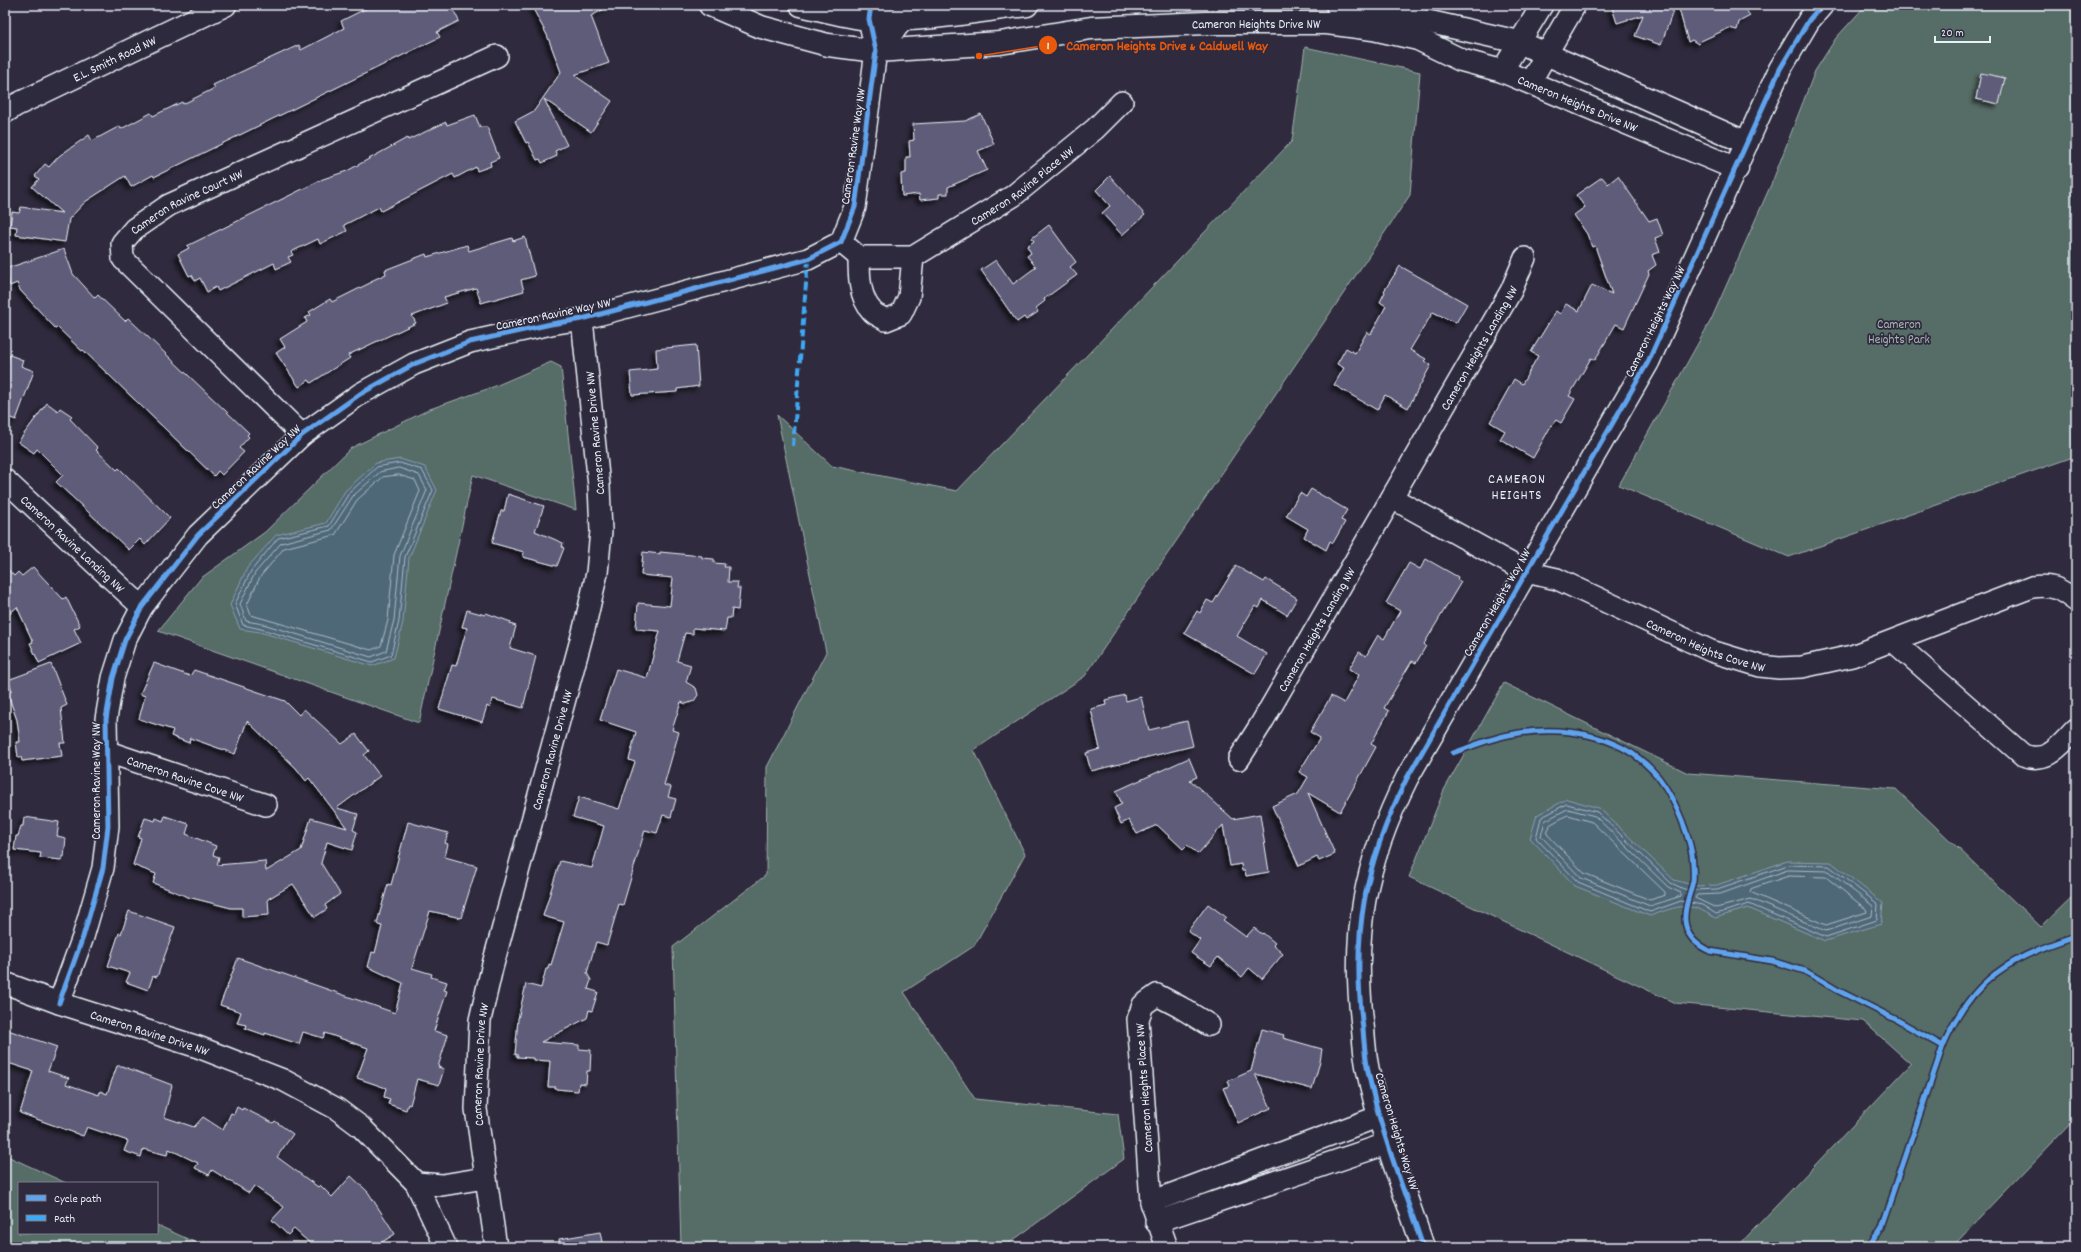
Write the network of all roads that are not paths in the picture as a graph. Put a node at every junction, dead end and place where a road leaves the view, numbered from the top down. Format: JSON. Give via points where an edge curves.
{"nodes":[{"id":1,"x":225,"y":5,"type":"edge"},
{"id":2,"x":710,"y":5,"type":"edge"},
{"id":3,"x":800,"y":5,"type":"edge"},
{"id":4,"x":1027,"y":5,"type":"edge"},
{"id":5,"x":1542,"y":5,"type":"edge"},
{"id":6,"x":1574,"y":5,"type":"edge"},
{"id":7,"x":1822,"y":5,"type":"edge"},
{"id":8,"x":870,"y":12,"type":"edge"},
{"id":9,"x":905,"y":12,"type":"edge"},
{"id":10,"x":1332,"y":14,"type":"edge"},
{"id":11,"x":1424,"y":30,"type":"junction"},
{"id":12,"x":1519,"y":42,"type":"junction"},
{"id":13,"x":876,"y":51,"type":"junction"},
{"id":14,"x":1545,"y":55,"type":"junction"},
{"id":15,"x":497,"y":56,"type":"dead end"},
{"id":16,"x":1502,"y":71,"type":"junction"},
{"id":17,"x":1530,"y":82,"type":"junction"},
{"id":18,"x":1122,"y":102,"type":"dead end"},
{"id":19,"x":5,"y":112,"type":"edge"},
{"id":20,"x":1747,"y":143,"type":"junction"},
{"id":21,"x":1736,"y":168,"type":"junction"},
{"id":22,"x":841,"y":242,"type":"junction"},
{"id":23,"x":913,"y":256,"type":"junction"},
{"id":24,"x":858,"y":257,"type":"junction"},
{"id":25,"x":1525,"y":258,"type":"dead end"},
{"id":26,"x":582,"y":319,"type":"junction"},
{"id":27,"x":302,"y":435,"type":"junction"},
{"id":28,"x":5,"y":480,"type":"edge"},
{"id":29,"x":1392,"y":498,"type":"junction"},
{"id":30,"x":1526,"y":572,"type":"junction"},
{"id":31,"x":2076,"y":601,"type":"edge"},
{"id":32,"x":142,"y":607,"type":"junction"},
{"id":33,"x":1893,"y":642,"type":"junction"},
{"id":34,"x":2076,"y":729,"type":"edge"},
{"id":35,"x":105,"y":751,"type":"junction"},
{"id":36,"x":1239,"y":759,"type":"dead end"},
{"id":37,"x":266,"y":805,"type":"dead end"},
{"id":38,"x":5,"y":983,"type":"edge"},
{"id":39,"x":60,"y":1003,"type":"junction"},
{"id":40,"x":1209,"y":1025,"type":"dead end"},
{"id":41,"x":1380,"y":1116,"type":"junction"},
{"id":42,"x":1389,"y":1144,"type":"junction"},
{"id":43,"x":485,"y":1178,"type":"junction"},
{"id":44,"x":416,"y":1183,"type":"junction"},
{"id":45,"x":1150,"y":1202,"type":"junction"},
{"id":46,"x":1156,"y":1222,"type":"junction"},
{"id":47,"x":446,"y":1247,"type":"edge"},
{"id":48,"x":496,"y":1247,"type":"edge"},
{"id":49,"x":1167,"y":1247,"type":"edge"},
{"id":50,"x":1423,"y":1247,"type":"edge"}],
"edges":[{"from":1,"to":19,"type":"street","name":"E.L. Smith Road NW"},
{"from":2,"to":13,"type":"street","name":"Cameron Heights Drive NW","via":[[761,27],[828,45]]},
{"from":3,"to":8,"type":"street","via":[[837,14]]},
{"from":4,"to":9,"type":"street"},
{"from":5,"to":12,"type":"street"},
{"from":6,"to":14,"type":"street"},
{"from":7,"to":20,"type":"street","name":"Cameron Heights Way NW","via":[[1809,20],[1780,69]]},
{"from":8,"to":9,"type":"street"},
{"from":8,"to":13,"type":"street"},
{"from":9,"to":13,"type":"street"},
{"from":10,"to":11,"type":"street","name":"Cameron Heights Drive NW","via":[[1373,29]]},
{"from":10,"to":13,"type":"street","name":"Cameron Heights Drive NW","via":[[1091,28],[1000,43]]},
{"from":11,"to":12,"type":"street","name":"Cameron Heights Drive NW"},
{"from":11,"to":16,"type":"street","name":"Cameron Heights Drive NW","via":[[1461,60]]},
{"from":12,"to":14,"type":"street","name":"Cameron Heights Drive NW"},
{"from":12,"to":16,"type":"street"},
{"from":13,"to":22,"type":"street","name":"Cameron Ravine Way NW","via":[[855,207]]},
{"from":14,"to":17,"type":"street"},
{"from":14,"to":20,"type":"street","name":"Cameron Heights Drive NW"},
{"from":15,"to":27,"type":"street","name":"Cameron Ravine Court NW","via":[[169,205],[134,228],[122,243],[123,259]]},
{"from":16,"to":17,"type":"street","name":"Cameron Heights Drive NW"},
{"from":17,"to":21,"type":"street","name":"Cameron Heights Drive NW"},
{"from":18,"to":23,"type":"street","name":"Cameron Ravine Place NW","via":[[1096,129],[1013,196]]},
{"from":20,"to":21,"type":"street","name":"Cameron Heights Way NW"},
{"from":21,"to":30,"type":"street","name":"Cameron Heights Way NW","via":[[1648,362]]},
{"from":22,"to":24,"type":"street"},
{"from":22,"to":26,"type":"street","name":"Cameron Ravine Way NW","via":[[808,259]]},
{"from":23,"to":24,"type":"street","name":"Cameron Ravine Place NW"},
{"from":23,"to":24,"type":"street","via":[[909,298],[901,314],[886,320],[872,312],[863,295]]},
{"from":25,"to":29,"type":"street","name":"Cameron Heights Landing NW","via":[[1511,291]]},
{"from":26,"to":27,"type":"street","name":"Cameron Ravine Way NW","via":[[470,342],[414,364],[360,394]]},
{"from":26,"to":43,"type":"street","name":"Cameron Ravine Drive NW","via":[[602,531],[597,573],[583,632],[480,1020],[476,1109]]},
{"from":27,"to":32,"type":"street","name":"Cameron Ravine Way NW","via":[[198,535]]},
{"from":28,"to":32,"type":"street","name":"Cameron Ravine Landing NW"},
{"from":29,"to":30,"type":"street"},
{"from":29,"to":36,"type":"street","name":"Cameron Heights Landing NW"},
{"from":30,"to":33,"type":"street","name":"Cameron Heights Cove NW","via":[[1557,579],[1711,651],[1760,666],[1787,668],[1825,664]]},
{"from":30,"to":41,"type":"street","name":"Cameron Heights Way NW","via":[[1407,778],[1389,814],[1373,862],[1361,912],[1358,980],[1368,1070]]},
{"from":31,"to":33,"type":"street","name":"Cameron Heights Cove NW","via":[[2056,587],[2032,587]]},
{"from":32,"to":35,"type":"street","name":"Cameron Ravine Way NW","via":[[125,640],[113,678],[106,719]]},
{"from":33,"to":34,"type":"street","via":[[2023,755],[2034,759],[2046,757]]},
{"from":35,"to":37,"type":"street","name":"Cameron Ravine Cove NW"},
{"from":35,"to":39,"type":"street","name":"Cameron Ravine Way NW","via":[[108,826],[103,868]]},
{"from":38,"to":39,"type":"street"},
{"from":39,"to":44,"type":"street","name":"Cameron Ravine Drive NW","via":[[198,1047],[283,1080],[337,1109],[361,1126]]},
{"from":40,"to":45,"type":"street","name":"Cameron Hieghts Place NW","via":[[1157,995],[1143,1005],[1138,1019]]},
{"from":41,"to":42,"type":"street","name":"Cameron Heights Way NW"},
{"from":41,"to":45,"type":"street"},
{"from":42,"to":46,"type":"street"},
{"from":42,"to":50,"type":"street","name":"Cameron Heights Way NW"},
{"from":43,"to":44,"type":"street","via":[[442,1185]]},
{"from":43,"to":48,"type":"street","name":"Cameron Ravine Drive NW"},
{"from":44,"to":47,"type":"street","name":"Cameron Ravine Drive NW"},
{"from":45,"to":46,"type":"street","name":"Cameron Hieghts Place NW"},
{"from":46,"to":49,"type":"street","name":"Cameron Hieghts Place NW"}]}
